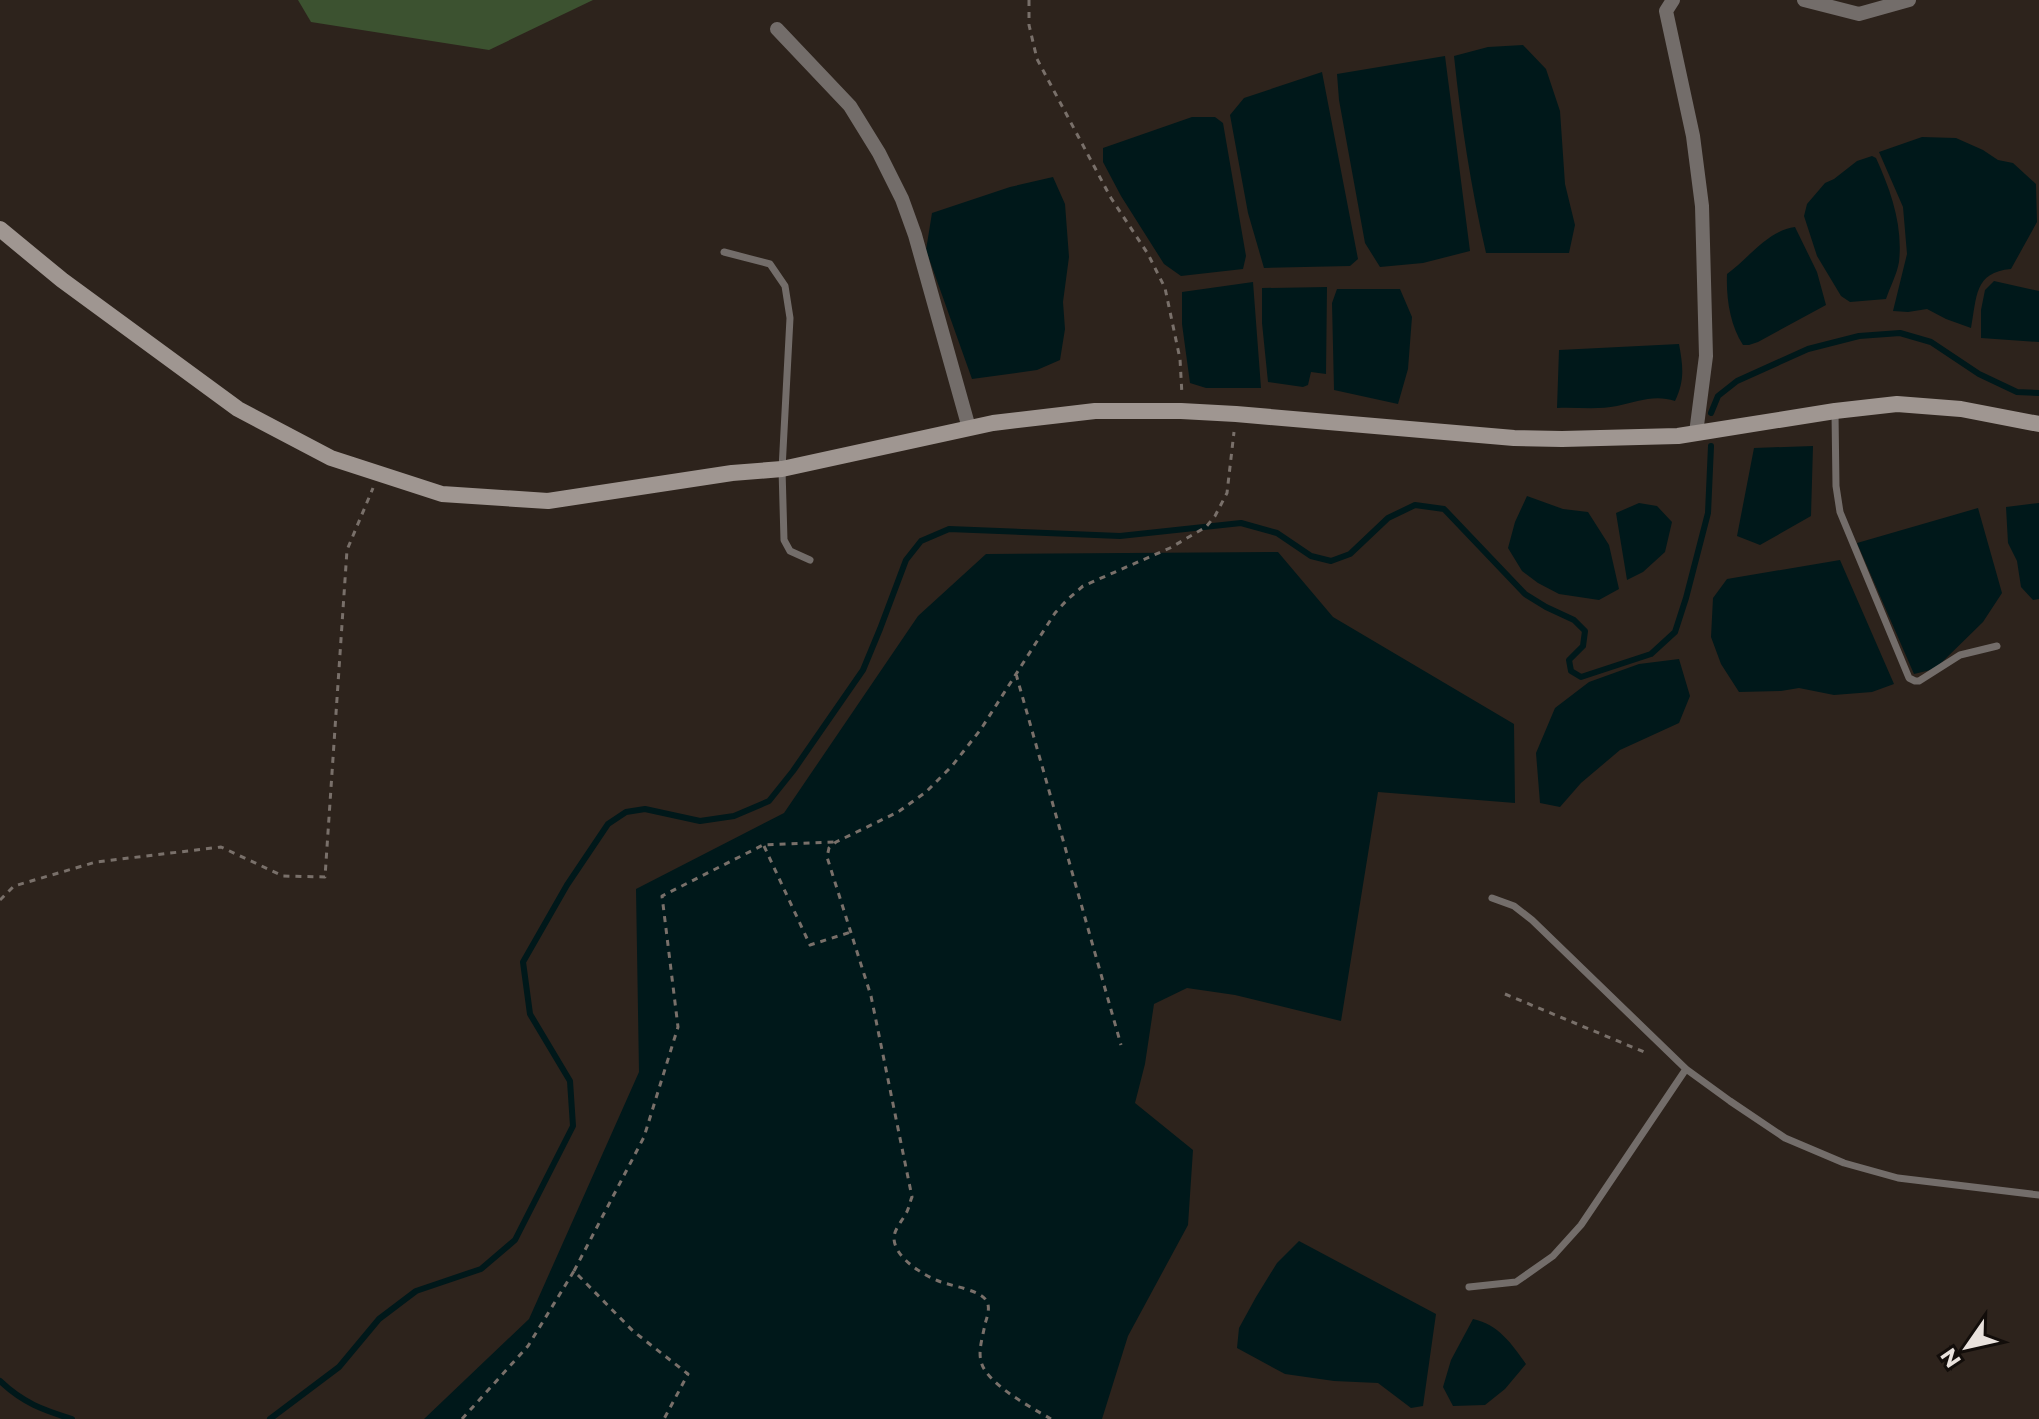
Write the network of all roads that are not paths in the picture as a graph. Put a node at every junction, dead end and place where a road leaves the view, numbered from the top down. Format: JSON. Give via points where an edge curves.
{"nodes":[{"id":1,"x":1673,"y":0,"type":"edge"},
{"id":2,"x":1804,"y":0,"type":"edge"},
{"id":3,"x":1909,"y":0,"type":"edge"},
{"id":4,"x":777,"y":29,"type":"dead end"},
{"id":5,"x":0,"y":229,"type":"edge"},
{"id":6,"x":724,"y":252,"type":"dead end"},
{"id":7,"x":1835,"y":411,"type":"junction"},
{"id":8,"x":2039,"y":424,"type":"edge"},
{"id":9,"x":969,"y":428,"type":"junction"},
{"id":10,"x":1696,"y":433,"type":"junction"},
{"id":11,"x":782,"y":469,"type":"junction"},
{"id":12,"x":810,"y":560,"type":"dead end"},
{"id":13,"x":1997,"y":646,"type":"dead end"},
{"id":14,"x":1492,"y":898,"type":"dead end"},
{"id":15,"x":1686,"y":1069,"type":"junction"},
{"id":16,"x":2039,"y":1195,"type":"edge"},
{"id":17,"x":1469,"y":1287,"type":"dead end"}],
"edges":[{"from":1,"to":10,"type":"street","via":[[1666,11],[1702,206],[1706,356]]},
{"from":2,"to":3,"type":"street","via":[[1859,14]]},
{"from":4,"to":9,"type":"street","via":[[850,106],[902,199]]},
{"from":5,"to":11,"type":"street","via":[[238,409],[331,458],[442,494],[548,501]]},
{"from":6,"to":11,"type":"lane","via":[[770,264],[785,286],[790,318]]},
{"from":7,"to":8,"type":"street","via":[[1897,404]]},
{"from":7,"to":10,"type":"street"},
{"from":7,"to":13,"type":"lane","via":[[1840,512],[1909,678],[1919,681],[1960,655]]},
{"from":9,"to":10,"type":"street","via":[[1095,411],[1181,411],[1514,438]]},
{"from":9,"to":11,"type":"street"},
{"from":11,"to":12,"type":"lane","via":[[784,540],[790,551]]},
{"from":14,"to":15,"type":"lane","via":[[1532,920]]},
{"from":15,"to":16,"type":"lane","via":[[1785,1138],[1844,1163],[1898,1178]]},
{"from":15,"to":17,"type":"lane","via":[[1581,1225],[1553,1256],[1516,1282]]}]}
